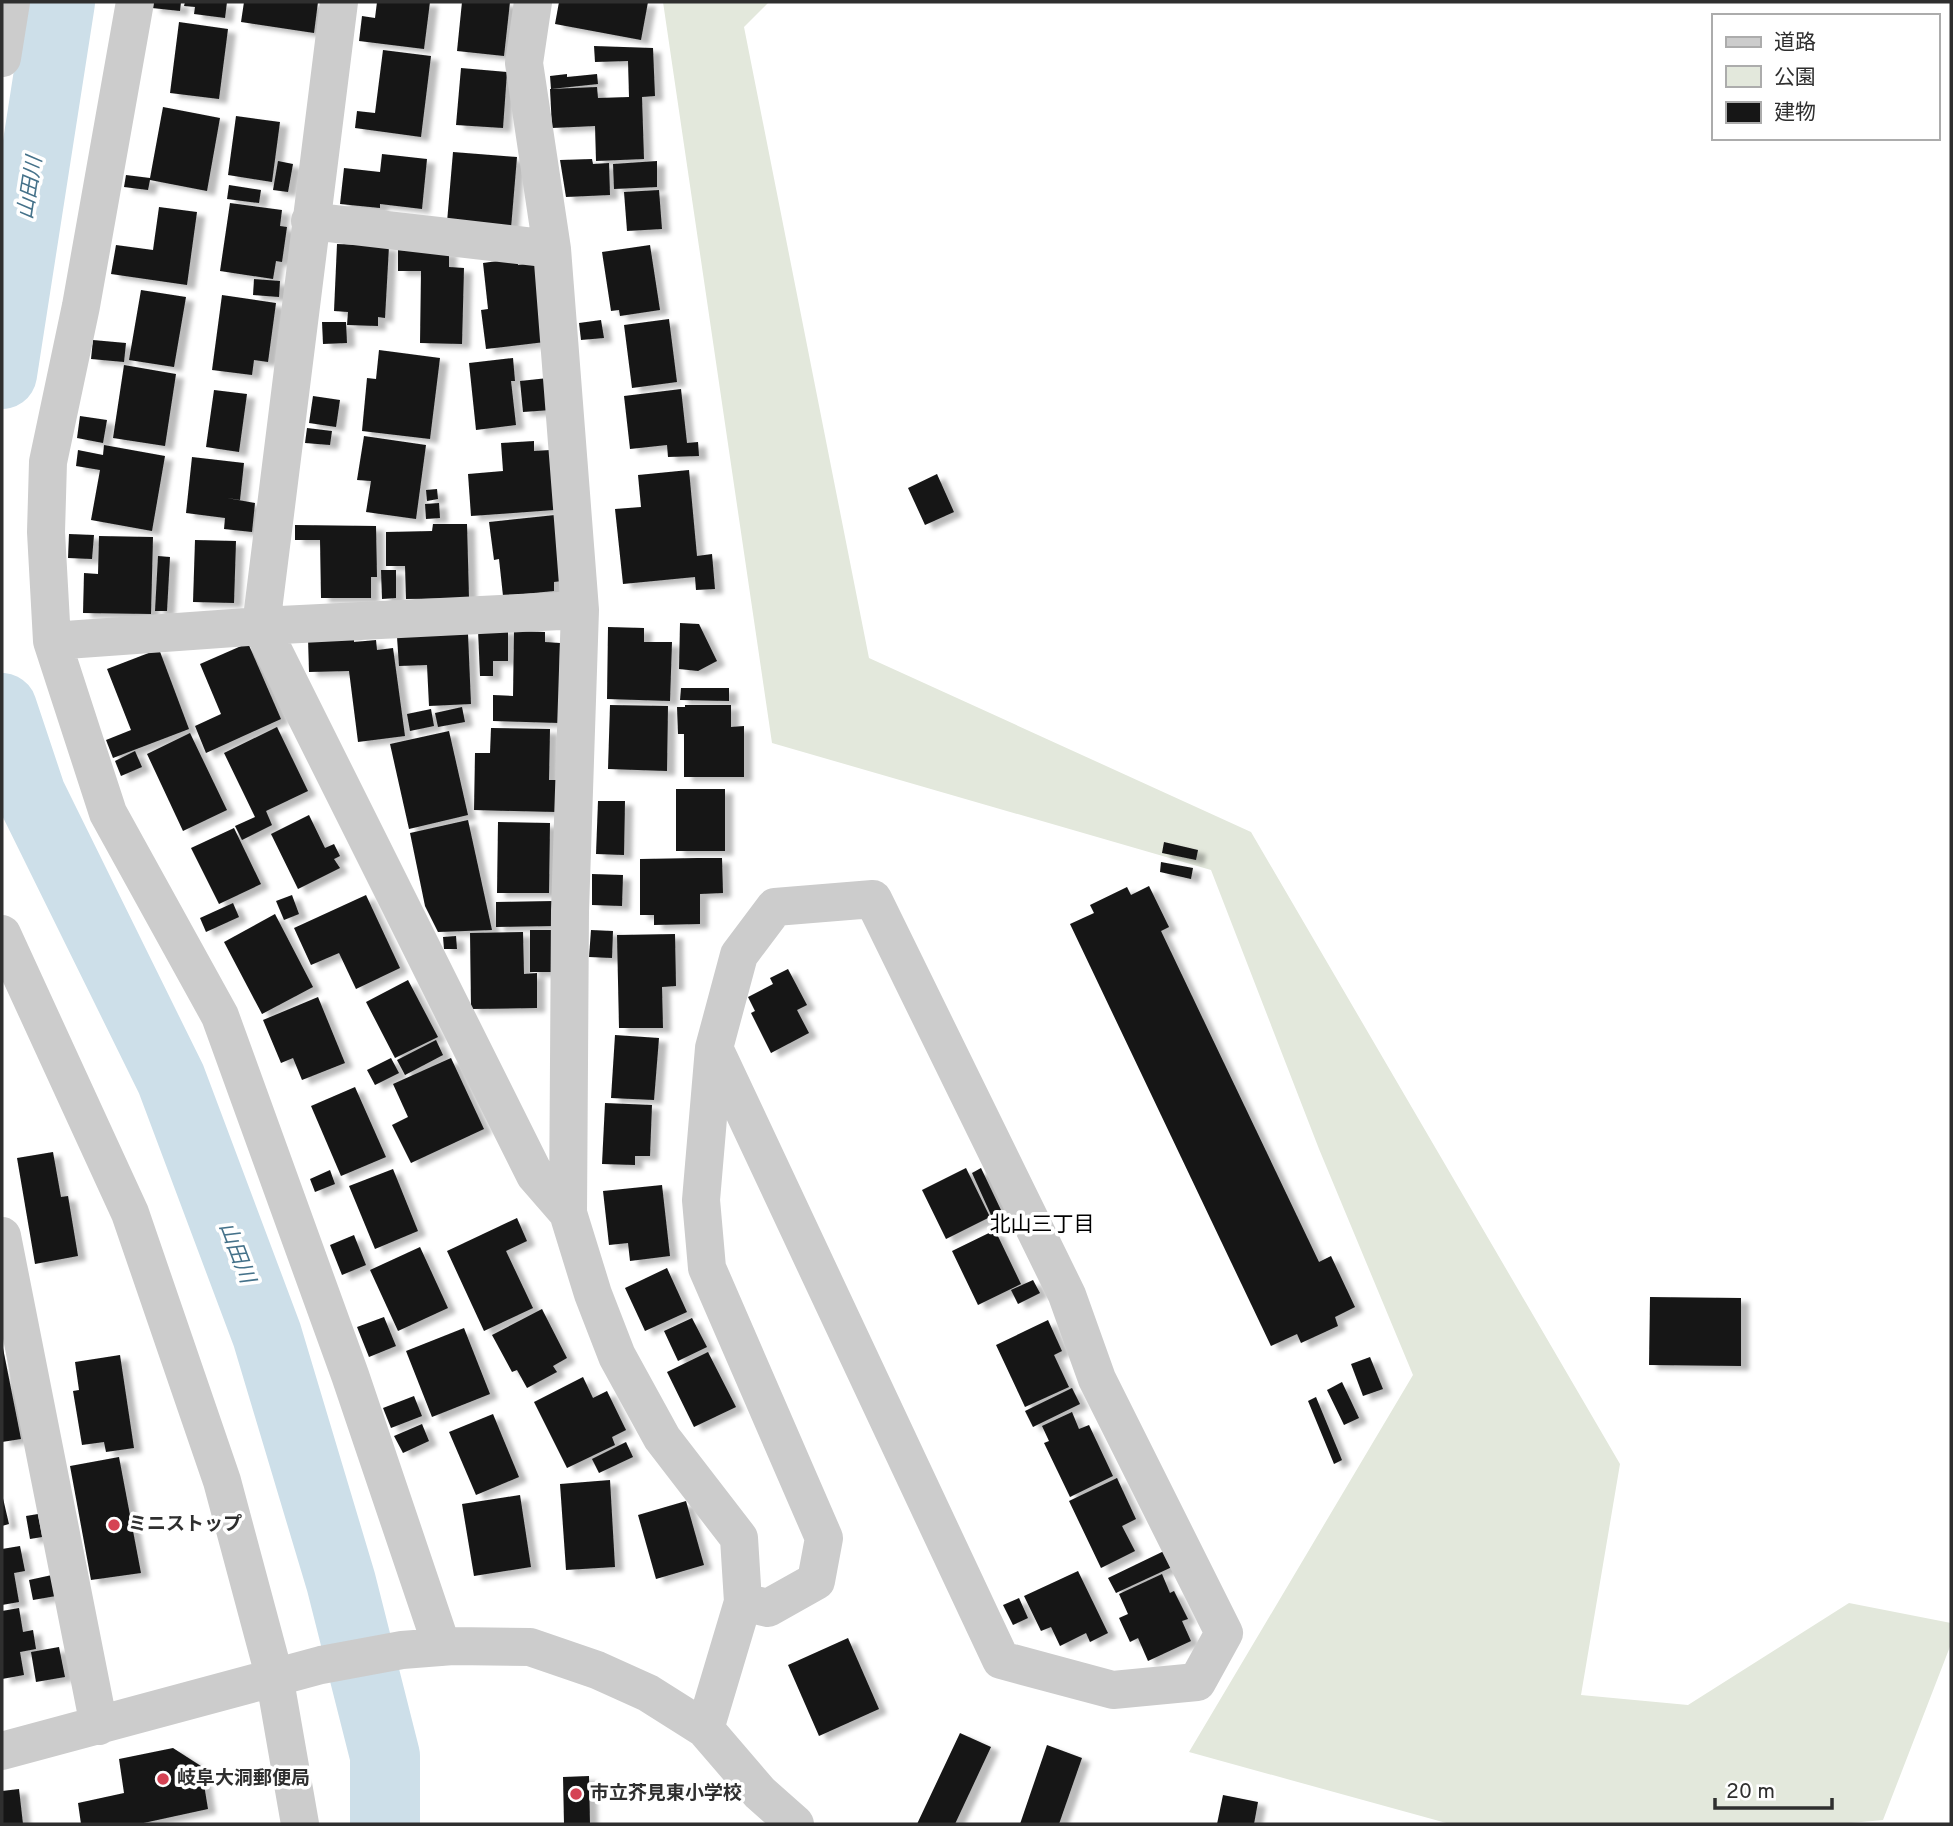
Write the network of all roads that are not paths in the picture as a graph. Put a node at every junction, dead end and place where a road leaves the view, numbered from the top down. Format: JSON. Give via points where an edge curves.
{"nodes":[{"id":1,"x":11,"y":2,"type":"edge"},
{"id":2,"x":135,"y":2,"type":"edge"},
{"id":3,"x":339,"y":2,"type":"edge"},
{"id":4,"x":533,"y":2,"type":"edge"},
{"id":5,"x":2,"y":58,"type":"edge"},
{"id":6,"x":310,"y":221,"type":"junction"},
{"id":7,"x":552,"y":249,"type":"junction"},
{"id":8,"x":580,"y":610,"type":"junction"},
{"id":9,"x":261,"y":626,"type":"junction"},
{"id":10,"x":52,"y":641,"type":"junction"},
{"id":11,"x":3,"y":941,"type":"edge"},
{"id":12,"x":714,"y":1048,"type":"junction"},
{"id":13,"x":568,"y":1213,"type":"junction"},
{"id":14,"x":2,"y":1236,"type":"edge"},
{"id":15,"x":743,"y":1602,"type":"junction"},
{"id":16,"x":442,"y":1647,"type":"junction"},
{"id":17,"x":274,"y":1675,"type":"junction"},
{"id":18,"x":99,"y":1726,"type":"junction"},
{"id":19,"x":705,"y":1729,"type":"junction"},
{"id":20,"x":2,"y":1751,"type":"edge"},
{"id":21,"x":300,"y":1824,"type":"edge"},
{"id":22,"x":795,"y":1824,"type":"edge"}],
"edges":[{"from":1,"to":5,"type":"street"},
{"from":2,"to":10,"type":"street","via":[[48,462],[46,532]]},
{"from":3,"to":6,"type":"street"},
{"from":4,"to":7,"type":"street","via":[[524,63]]},
{"from":6,"to":7,"type":"street"},
{"from":6,"to":9,"type":"street"},
{"from":7,"to":8,"type":"street"},
{"from":8,"to":9,"type":"street"},
{"from":8,"to":13,"type":"street","via":[[570,911]]},
{"from":9,"to":10,"type":"street"},
{"from":9,"to":13,"type":"street","via":[[535,1175]]},
{"from":10,"to":16,"type":"street","via":[[108,813],[220,1016]]},
{"from":11,"to":17,"type":"street","via":[[130,1213],[222,1481]]},
{"from":12,"to":12,"type":"street","via":[[1001,1660],[1113,1690],[1197,1682],[1224,1633],[1097,1380],[1067,1295],[873,899],[775,907],[739,955]]},
{"from":12,"to":15,"type":"street","via":[[701,1199],[707,1268],[824,1538],[816,1581],[768,1608]]},
{"from":13,"to":15,"type":"street","via":[[617,1356],[662,1438],[739,1538]]},
{"from":14,"to":18,"type":"street"},
{"from":15,"to":19,"type":"street"},
{"from":16,"to":17,"type":"street","via":[[402,1650]]},
{"from":16,"to":19,"type":"street","via":[[530,1647],[648,1693]]},
{"from":17,"to":18,"type":"street"},
{"from":17,"to":21,"type":"street"},
{"from":18,"to":20,"type":"street"},
{"from":19,"to":22,"type":"street","via":[[760,1793]]}]}
